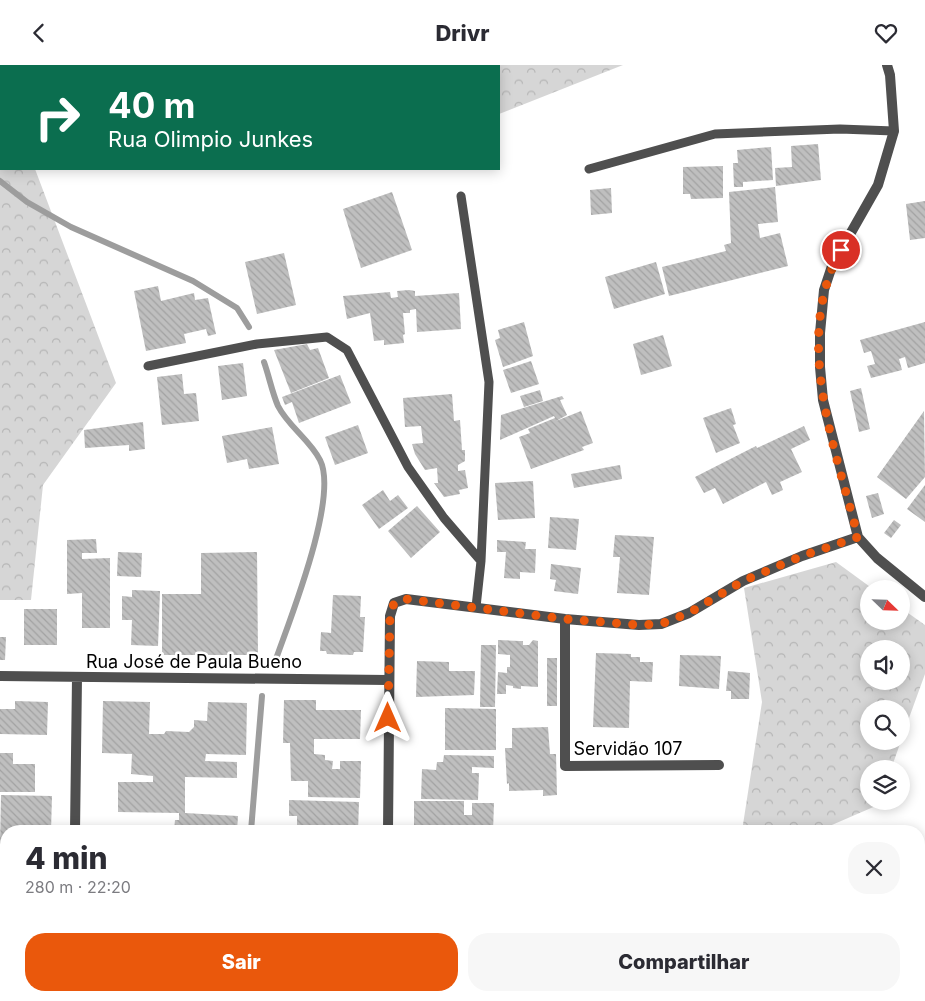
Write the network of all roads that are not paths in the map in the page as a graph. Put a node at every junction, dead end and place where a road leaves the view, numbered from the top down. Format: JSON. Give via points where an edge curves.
{"nodes":[{"id":1,"x":887,"y":65,"type":"edge"},
{"id":2,"x":894,"y":131,"type":"junction"},
{"id":3,"x":589,"y":169,"type":"dead end"},
{"id":4,"x":461,"y":196,"type":"dead end"},
{"id":5,"x":148,"y":366,"type":"dead end"},
{"id":6,"x":858,"y":537,"type":"junction"},
{"id":7,"x":481,"y":561,"type":"junction"},
{"id":8,"x":925,"y":597,"type":"edge"},
{"id":9,"x":476,"y":607,"type":"junction"},
{"id":10,"x":565,"y":619,"type":"junction"},
{"id":11,"x":0,"y":676,"type":"edge"},
{"id":12,"x":77,"y":678,"type":"junction"},
{"id":13,"x":388,"y":680,"type":"junction"},
{"id":14,"x":719,"y":765,"type":"dead end"},
{"id":15,"x":75,"y":825,"type":"edge"},
{"id":16,"x":388,"y":825,"type":"edge"}],
"edges":[{"from":1,"to":2,"type":"street"},
{"from":2,"to":3,"type":"lane","via":[[840,129],[714,134]]},
{"from":2,"to":6,"type":"street","via":[[878,185],[832,266],[824,290],[820,367],[823,400]]},
{"from":4,"to":7,"type":"lane","via":[[488,382]]},
{"from":5,"to":7,"type":"lane","via":[[257,343],[327,337],[347,351],[408,467],[444,518]]},
{"from":6,"to":8,"type":"street"},
{"from":6,"to":10,"type":"street","via":[[743,581],[689,613],[661,624]]},
{"from":7,"to":9,"type":"lane"},
{"from":9,"to":10,"type":"street"},
{"from":9,"to":13,"type":"street","via":[[406,599],[394,603],[390,616]]},
{"from":10,"to":14,"type":"street","name":"Servidão 107","via":[[565,766]]},
{"from":11,"to":12,"type":"street","name":"Rua José de Paula Bueno"},
{"from":12,"to":13,"type":"street","name":"Rua José de Paula Bueno"},
{"from":12,"to":15,"type":"street"},
{"from":13,"to":16,"type":"street"}]}
